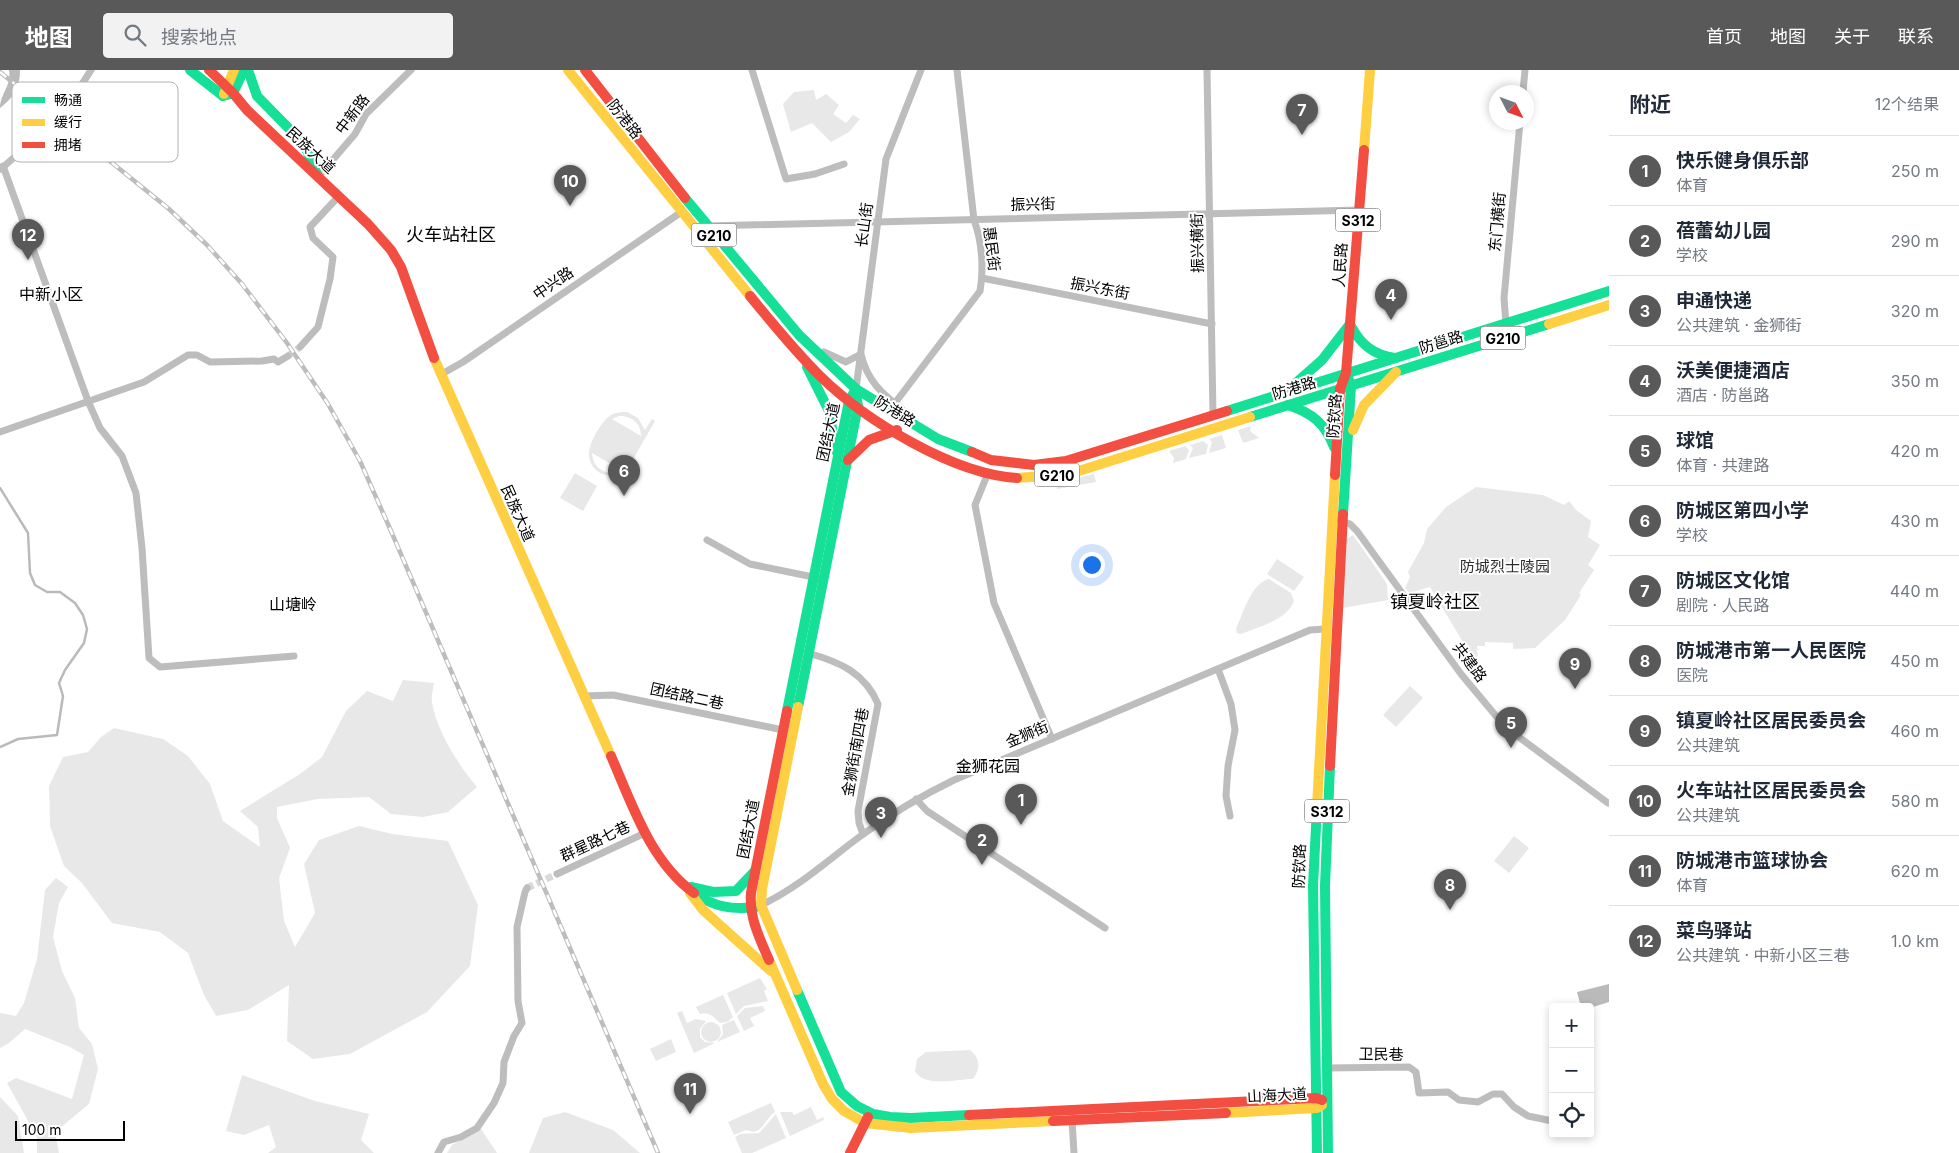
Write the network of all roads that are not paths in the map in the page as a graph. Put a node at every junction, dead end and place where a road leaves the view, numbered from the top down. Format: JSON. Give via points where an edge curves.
{"nodes":[{"id":1,"x":91,"y":70,"type":"edge"},
{"id":2,"x":190,"y":70,"type":"edge"},
{"id":3,"x":209,"y":70,"type":"edge"},
{"id":4,"x":234,"y":70,"type":"edge"},
{"id":5,"x":244,"y":70,"type":"edge"},
{"id":6,"x":248,"y":70,"type":"edge"},
{"id":7,"x":411,"y":70,"type":"edge"},
{"id":8,"x":568,"y":70,"type":"edge"},
{"id":9,"x":585,"y":70,"type":"edge"},
{"id":10,"x":752,"y":70,"type":"edge"},
{"id":11,"x":921,"y":70,"type":"edge"},
{"id":12,"x":957,"y":70,"type":"edge"},
{"id":13,"x":1207,"y":70,"type":"edge"},
{"id":14,"x":1370,"y":70,"type":"edge"},
{"id":15,"x":1525,"y":70,"type":"edge"},
{"id":16,"x":83,"y":82,"type":"edge"},
{"id":17,"x":1524,"y":85,"type":"edge"},
{"id":18,"x":228,"y":92,"type":"junction"},
{"id":19,"x":1519,"y":130,"type":"edge"},
{"id":20,"x":12,"y":159,"type":"edge"},
{"id":21,"x":844,"y":164,"type":"dead end"},
{"id":22,"x":2,"y":168,"type":"edge"},
{"id":23,"x":318,"y":177,"type":"junction"},
{"id":24,"x":339,"y":196,"type":"junction"},
{"id":25,"x":1359,"y":210,"type":"junction"},
{"id":26,"x":680,"y":213,"type":"junction"},
{"id":27,"x":1210,"y":214,"type":"junction"},
{"id":28,"x":974,"y":220,"type":"junction"},
{"id":29,"x":878,"y":222,"type":"junction"},
{"id":30,"x":708,"y":226,"type":"junction"},
{"id":31,"x":982,"y":278,"type":"junction"},
{"id":32,"x":1609,"y":291,"type":"edge"},
{"id":33,"x":1609,"y":305,"type":"edge"},
{"id":34,"x":1212,"y":324,"type":"junction"},
{"id":35,"x":1350,"y":324,"type":"junction"},
{"id":36,"x":1506,"y":324,"type":"junction"},
{"id":37,"x":799,"y":334,"type":"junction"},
{"id":38,"x":300,"y":348,"type":"tunnel mouth"},
{"id":39,"x":799,"y":353,"type":"junction"},
{"id":40,"x":860,"y":354,"type":"junction"},
{"id":41,"x":288,"y":356,"type":"tunnel mouth"},
{"id":42,"x":1395,"y":358,"type":"junction"},
{"id":43,"x":1397,"y":371,"type":"junction"},
{"id":44,"x":1346,"y":373,"type":"junction"},
{"id":45,"x":440,"y":375,"type":"junction"},
{"id":46,"x":1351,"y":386,"type":"junction"},
{"id":47,"x":856,"y":389,"type":"junction"},
{"id":48,"x":1340,"y":389,"type":"junction"},
{"id":49,"x":1285,"y":392,"type":"junction"},
{"id":50,"x":88,"y":401,"type":"junction"},
{"id":51,"x":853,"y":403,"type":"junction"},
{"id":52,"x":895,"y":403,"type":"junction"},
{"id":53,"x":1288,"y":405,"type":"junction"},
{"id":54,"x":1213,"y":415,"type":"junction"},
{"id":55,"x":897,"y":430,"type":"junction"},
{"id":56,"x":0,"y":432,"type":"edge"},
{"id":57,"x":938,"y":440,"type":"junction"},
{"id":58,"x":1347,"y":453,"type":"junction"},
{"id":59,"x":1336,"y":454,"type":"junction"},
{"id":60,"x":842,"y":460,"type":"junction"},
{"id":61,"x":988,"y":473,"type":"junction"},
{"id":62,"x":1332,"y":520,"type":"junction"},
{"id":63,"x":1342,"y":520,"type":"junction"},
{"id":64,"x":707,"y":540,"type":"dead end"},
{"id":65,"x":818,"y":578,"type":"junction"},
{"id":66,"x":1325,"y":629,"type":"junction"},
{"id":67,"x":808,"y":653,"type":"junction"},
{"id":68,"x":294,"y":656,"type":"dead end"},
{"id":69,"x":1218,"y":669,"type":"junction"},
{"id":70,"x":584,"y":696,"type":"junction"},
{"id":71,"x":783,"y":730,"type":"junction"},
{"id":72,"x":1052,"y":739,"type":"junction"},
{"id":73,"x":916,"y":799,"type":"junction"},
{"id":74,"x":1608,"y":803,"type":"edge"},
{"id":75,"x":1230,"y":816,"type":"dead end"},
{"id":76,"x":645,"y":833,"type":"junction"},
{"id":77,"x":863,"y":834,"type":"junction"},
{"id":78,"x":755,"y":870,"type":"junction"},
{"id":79,"x":557,"y":874,"type":"tunnel mouth"},
{"id":80,"x":683,"y":884,"type":"junction"},
{"id":81,"x":528,"y":888,"type":"dead end"},
{"id":82,"x":762,"y":905,"type":"junction"},
{"id":83,"x":750,"y":908,"type":"junction"},
{"id":84,"x":1105,"y":928,"type":"dead end"},
{"id":85,"x":777,"y":978,"type":"junction"},
{"id":86,"x":1327,"y":1068,"type":"junction"},
{"id":87,"x":835,"y":1079,"type":"joint"},
{"id":88,"x":823,"y":1084,"type":"joint"},
{"id":89,"x":1328,"y":1102,"type":"junction"},
{"id":90,"x":1317,"y":1103,"type":"junction"},
{"id":91,"x":867,"y":1119,"type":"junction"},
{"id":92,"x":1072,"y":1120,"type":"junction"},
{"id":93,"x":1549,"y":1120,"type":"edge"},
{"id":94,"x":438,"y":1153,"type":"edge"},
{"id":95,"x":850,"y":1153,"type":"edge"},
{"id":96,"x":1074,"y":1153,"type":"edge"},
{"id":97,"x":1317,"y":1153,"type":"edge"},
{"id":98,"x":1328,"y":1153,"type":"edge"}],
"edges":[{"from":1,"to":16,"type":"street"},
{"from":2,"to":18,"type":"main road"},
{"from":3,"to":18,"type":"main road"},
{"from":4,"to":18,"type":"main road"},
{"from":5,"to":18,"type":"main road"},
{"from":6,"to":23,"type":"main road","via":[[257,96],[304,144]]},
{"from":7,"to":23,"type":"street","name":"中新路","via":[[366,114],[355,134]]},
{"from":8,"to":26,"type":"main road","name":"防港路","number":"G210"},
{"from":9,"to":30,"type":"main road","name":"防港路","number":"G210"},
{"from":10,"to":21,"type":"street","via":[[786,179]]},
{"from":11,"to":29,"type":"street","name":"长山街","via":[[889,149]]},
{"from":12,"to":28,"type":"street","name":"惠民街"},
{"from":13,"to":27,"type":"street","name":"振兴横街"},
{"from":14,"to":25,"type":"main road","name":"人民路","number":"S312"},
{"from":15,"to":17,"type":"street"},
{"from":18,"to":23,"type":"main road","name":"民族大道"},
{"from":19,"to":36,"type":"street","name":"东门横街","via":[[1504,298]]},
{"from":20,"to":22,"type":"street"},
{"from":22,"to":50,"type":"street"},
{"from":23,"to":24,"type":"main road","name":"民族大道"},
{"from":24,"to":38,"type":"street","via":[[310,227],[313,238],[332,257],[318,327]]},
{"from":24,"to":45,"type":"main road","name":"民族大道","via":[[381,238],[401,266]]},
{"from":25,"to":27,"type":"street","name":"振兴街"},
{"from":25,"to":35,"type":"main road","name":"人民路","number":"S312"},
{"from":26,"to":39,"type":"main road","name":"防港路","number":"G210"},
{"from":26,"to":45,"type":"street","name":"中兴路"},
{"from":27,"to":28,"type":"street","name":"振兴街"},
{"from":27,"to":34,"type":"street","name":"振兴横街"},
{"from":28,"to":29,"type":"street","name":"振兴街"},
{"from":28,"to":31,"type":"street","name":"惠民街","via":[[979,233]]},
{"from":29,"to":30,"type":"street","name":"振兴街"},
{"from":29,"to":40,"type":"street","name":"长山街"},
{"from":30,"to":37,"type":"main road","name":"防港路","number":"G210"},
{"from":31,"to":34,"type":"street","name":"振兴东街"},
{"from":31,"to":52,"type":"street","name":"惠民街","via":[[980,291]]},
{"from":32,"to":36,"type":"main road","name":"防邕路","number":"G210"},
{"from":33,"to":43,"type":"main road","name":"防邕路","number":"G210"},
{"from":34,"to":54,"type":"street","name":"振兴横街"},
{"from":35,"to":42,"type":"main road","via":[[1356,338],[1366,348],[1382,357]]},
{"from":35,"to":44,"type":"main road","name":"人民路","number":"S312"},
{"from":35,"to":49,"type":"main road","via":[[1322,360]]},
{"from":36,"to":42,"type":"main road","name":"防邕路","number":"G210"},
{"from":37,"to":40,"type":"street","via":[[828,355],[846,362]]},
{"from":37,"to":47,"type":"main road","name":"防港路","number":"G210"},
{"from":39,"to":51,"type":"main road","name":"防港路","number":"G210"},
{"from":39,"to":60,"type":"main road","via":[[829,411]]},
{"from":40,"to":47,"type":"street","name":"长山街"},
{"from":40,"to":52,"type":"street","via":[[864,371]]},
{"from":41,"to":50,"type":"street","via":[[278,362],[274,359],[210,362],[197,355],[188,355],[144,382]]},
{"from":42,"to":44,"type":"main road","name":"防邕路","number":"G210"},
{"from":43,"to":46,"type":"main road","name":"防邕路","number":"G210"},
{"from":43,"to":58,"type":"main road","via":[[1368,399],[1356,418]]},
{"from":44,"to":46,"type":"main road","name":"防钦路","number":"S312"},
{"from":44,"to":48,"type":"main road","name":"防钦路","number":"S312"},
{"from":44,"to":49,"type":"main road","name":"防港路","number":"G210"},
{"from":45,"to":70,"type":"main road","name":"民族大道"},
{"from":46,"to":48,"type":"main road","name":"防邕路","number":"G210"},
{"from":46,"to":58,"type":"main road","name":"防钦路","number":"S312"},
{"from":47,"to":51,"type":"main road","name":"团结大道"},
{"from":47,"to":57,"type":"main road","name":"防港路","number":"G210"},
{"from":48,"to":53,"type":"main road","name":"防港路","number":"G210"},
{"from":48,"to":59,"type":"main road","name":"防钦路","number":"S312"},
{"from":49,"to":54,"type":"main road","name":"防港路","number":"G210"},
{"from":50,"to":56,"type":"street"},
{"from":50,"to":68,"type":"street","via":[[100,428],[122,456],[136,493],[149,658],[160,667]]},
{"from":51,"to":55,"type":"main road","name":"防港路","number":"G210"},
{"from":51,"to":60,"type":"main road","name":"团结大道"},
{"from":52,"to":57,"type":"street"},
{"from":53,"to":59,"type":"main road","via":[[1318,418],[1328,428]]},
{"from":53,"to":61,"type":"main road","name":"防港路","number":"G210","via":[[1069,474],[1036,478]]},
{"from":54,"to":57,"type":"main road","name":"防港路","number":"G210","via":[[1066,461],[1034,465],[991,460]]},
{"from":55,"to":60,"type":"main road","via":[[871,437]]},
{"from":55,"to":61,"type":"main road","name":"防港路","number":"G210","via":[[932,451]]},
{"from":58,"to":63,"type":"main road","name":"防钦路","number":"S312"},
{"from":59,"to":62,"type":"main road","name":"防钦路","number":"S312"},
{"from":60,"to":65,"type":"main road","name":"团结大道"},
{"from":61,"to":72,"type":"street","via":[[975,506],[994,603]]},
{"from":62,"to":63,"type":"street"},
{"from":62,"to":66,"type":"main road","name":"防钦路","number":"S312"},
{"from":63,"to":74,"type":"street","name":"共建路","via":[[1357,531],[1461,674],[1496,716],[1516,735]]},
{"from":63,"to":86,"type":"main road","name":"防钦路","number":"S312","via":[[1325,877]]},
{"from":64,"to":65,"type":"street","via":[[750,564]]},
{"from":65,"to":67,"type":"main road","name":"团结大道"},
{"from":65,"to":71,"type":"main road","name":"团结大道"},
{"from":66,"to":69,"type":"street","name":"金狮街","via":[[1310,630]]},
{"from":66,"to":90,"type":"main road","name":"防钦路","number":"S312","via":[[1313,886]]},
{"from":67,"to":77,"type":"street","name":"金狮街南四巷","via":[[836,660],[871,688],[878,704],[858,811],[858,823]]},
{"from":67,"to":82,"type":"main road","name":"团结大道","via":[[762,889]]},
{"from":69,"to":72,"type":"street","name":"金狮街"},
{"from":69,"to":75,"type":"street","via":[[1231,704],[1235,730],[1226,796]]},
{"from":70,"to":71,"type":"street","name":"团结路二巷","via":[[613,695]]},
{"from":70,"to":76,"type":"main road","name":"民族大道"},
{"from":71,"to":78,"type":"main road","name":"团结大道"},
{"from":72,"to":73,"type":"street","name":"金狮街"},
{"from":73,"to":77,"type":"street","name":"金狮街"},
{"from":73,"to":84,"type":"street","via":[[927,811]]},
{"from":76,"to":79,"type":"street","name":"群星路七巷"},
{"from":76,"to":80,"type":"main road","name":"民族大道"},
{"from":77,"to":82,"type":"street","name":"金狮街","via":[[778,897]]},
{"from":78,"to":80,"type":"main road","via":[[736,891],[713,892]]},
{"from":78,"to":83,"type":"main road","name":"团结大道"},
{"from":80,"to":83,"type":"main road","name":"民族大道","via":[[707,901],[730,910]]},
{"from":80,"to":85,"type":"main road","via":[[703,910]]},
{"from":81,"to":94,"type":"street","via":[[517,928],[518,1001],[522,1023],[504,1062],[503,1083],[477,1128],[444,1142]]},
{"from":82,"to":83,"type":"main road","name":"民族大道"},
{"from":82,"to":87,"type":"main road","name":"团结大道"},
{"from":83,"to":85,"type":"main road","name":"团结大道"},
{"from":85,"to":88,"type":"main road","name":"团结大道"},
{"from":86,"to":89,"type":"main road","name":"防钦路","number":"S312"},
{"from":86,"to":93,"type":"street","name":"卫民巷","via":[[1409,1067],[1416,1072],[1419,1093],[1448,1092],[1459,1100],[1478,1102],[1493,1094],[1502,1094],[1528,1116]]},
{"from":87,"to":91,"type":"main road","name":"山海大道","via":[[841,1092]]},
{"from":88,"to":91,"type":"main road","name":"山海大道","via":[[844,1111]]},
{"from":89,"to":90,"type":"main road","name":"山海大道"},
{"from":89,"to":98,"type":"main road","name":"防钦路","number":"S312"},
{"from":90,"to":91,"type":"main road","name":"山海大道"},
{"from":90,"to":92,"type":"main road","name":"山海大道"},
{"from":90,"to":97,"type":"main road","name":"防钦路","number":"S312"},
{"from":91,"to":92,"type":"main road","name":"山海大道","via":[[911,1128]]},
{"from":91,"to":95,"type":"main road"},
{"from":92,"to":96,"type":"street"}]}
